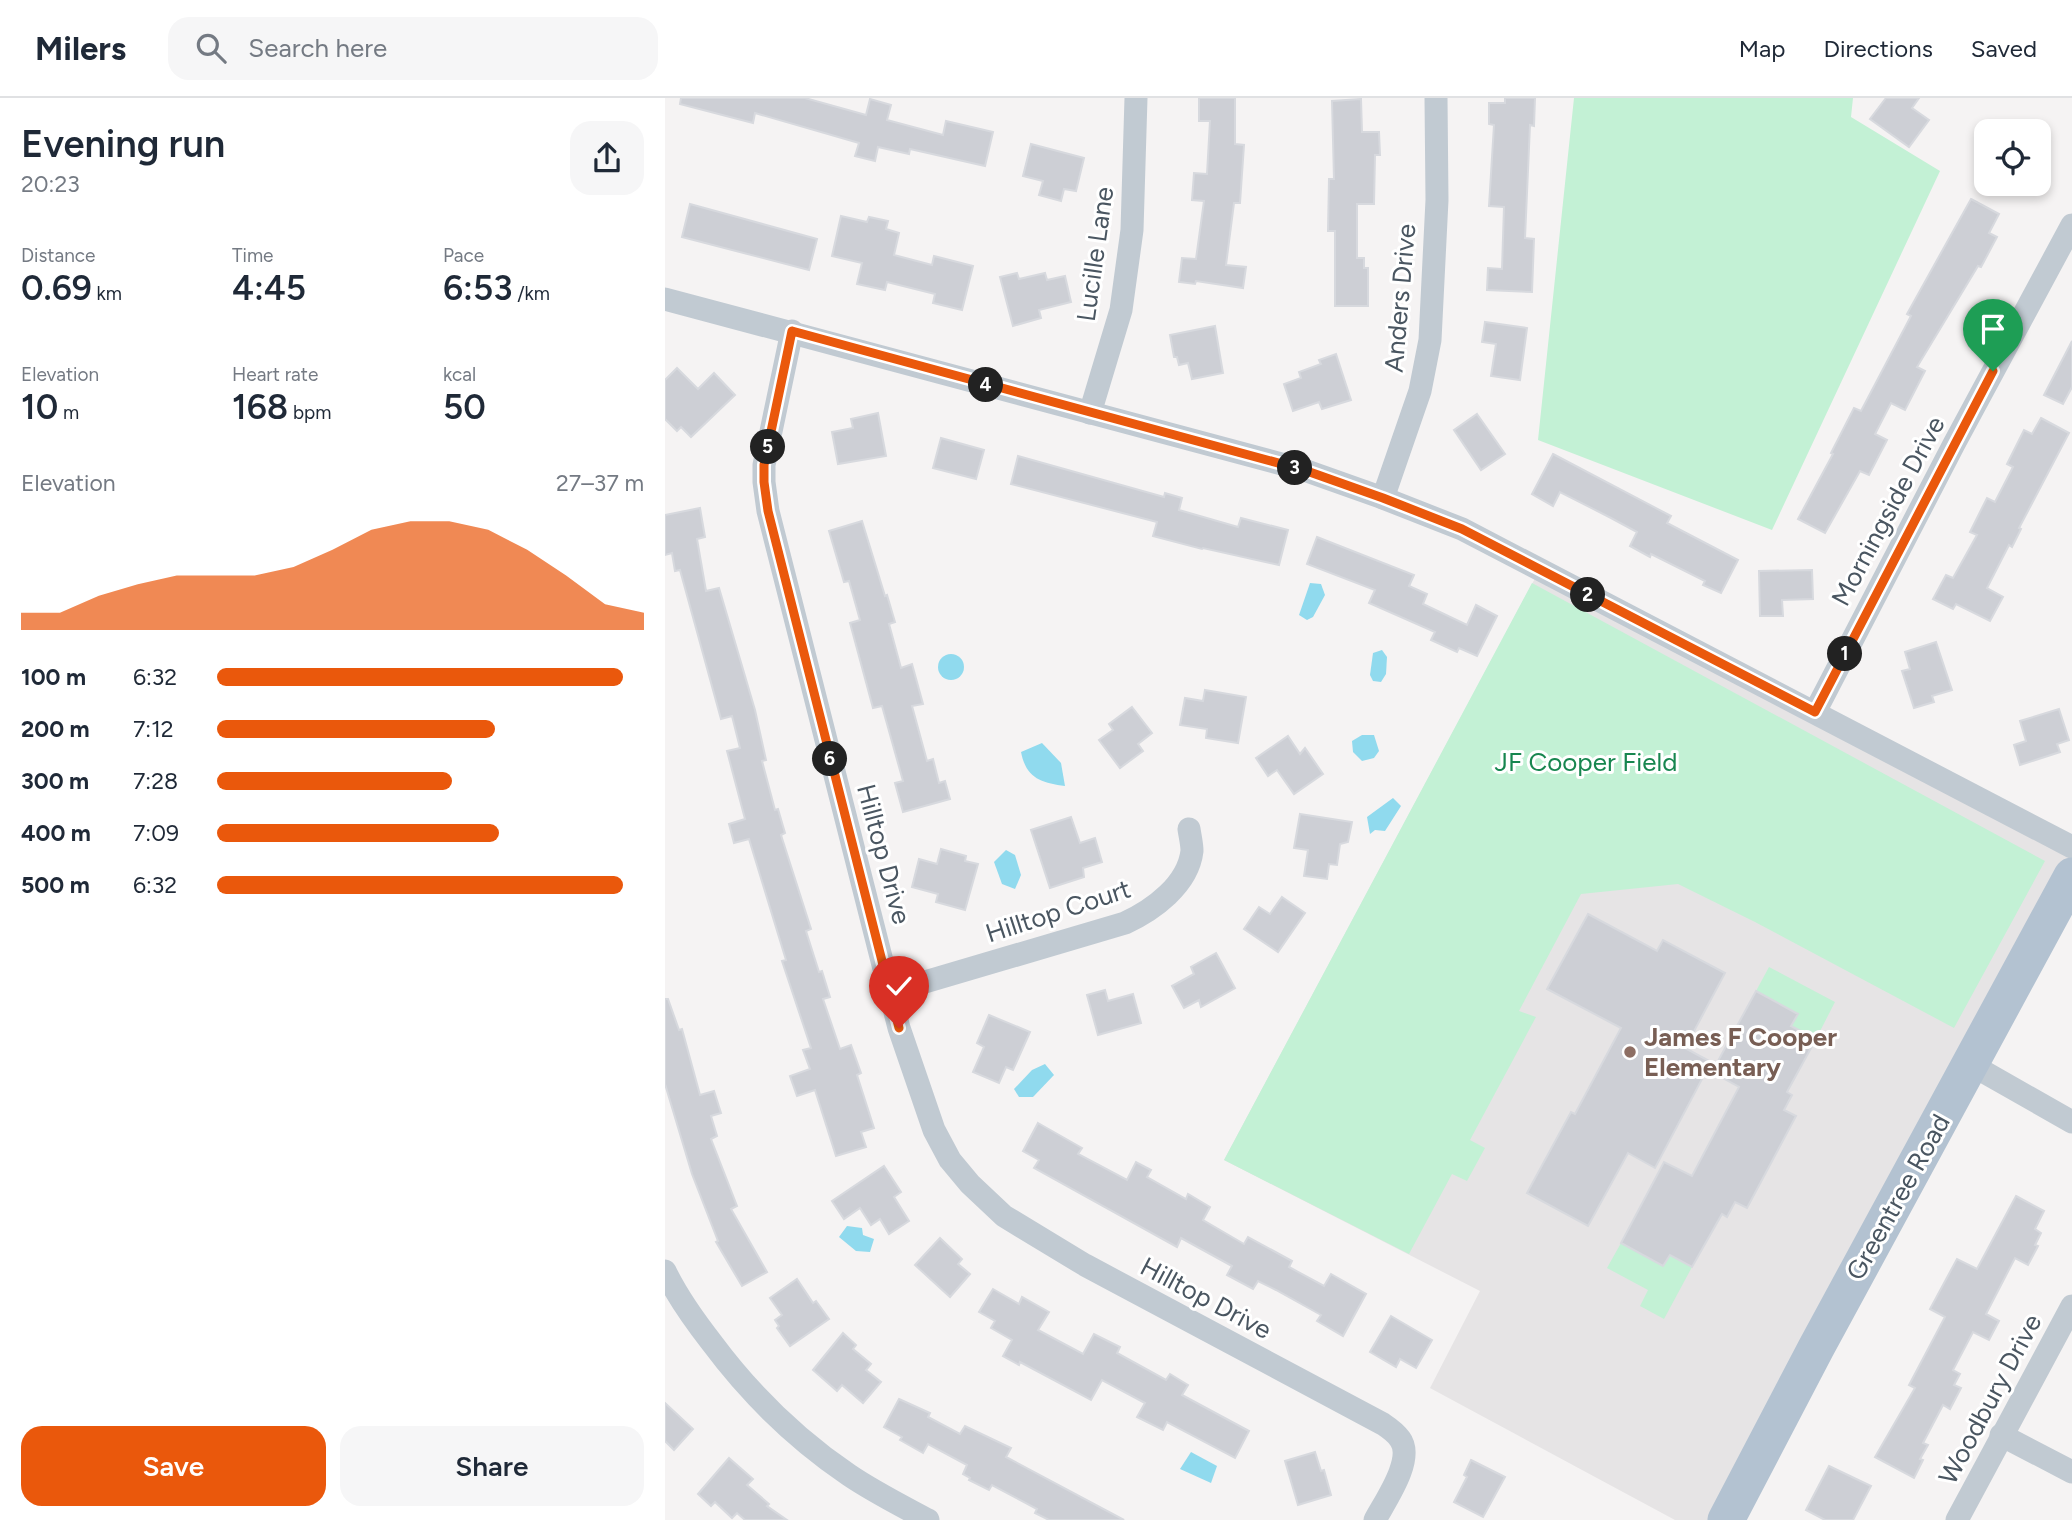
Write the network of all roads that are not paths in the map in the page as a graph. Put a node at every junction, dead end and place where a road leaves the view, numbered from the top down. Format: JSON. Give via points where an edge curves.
{"nodes":[{"id":1,"x":1436,"y":98,"type":"edge"},
{"id":2,"x":1130,"y":99,"type":"edge"},
{"id":3,"x":2072,"y":225,"type":"edge"},
{"id":4,"x":665,"y":299,"type":"edge"},
{"id":5,"x":792,"y":331,"type":"junction"},
{"id":6,"x":1090,"y":413,"type":"junction"},
{"id":7,"x":1383,"y":498,"type":"junction"},
{"id":8,"x":1815,"y":712,"type":"junction"},
{"id":9,"x":1189,"y":829,"type":"dead end"},
{"id":10,"x":2072,"y":846,"type":"edge"},
{"id":11,"x":2072,"y":876,"type":"edge"},
{"id":12,"x":891,"y":992,"type":"junction"},
{"id":13,"x":1970,"y":1064,"type":"junction"},
{"id":14,"x":2072,"y":1122,"type":"edge"},
{"id":15,"x":668,"y":1286,"type":"edge"},
{"id":16,"x":2072,"y":1306,"type":"edge"},
{"id":17,"x":2001,"y":1435,"type":"junction"},
{"id":18,"x":2072,"y":1472,"type":"edge"},
{"id":19,"x":928,"y":1520,"type":"edge"},
{"id":20,"x":1375,"y":1520,"type":"edge"},
{"id":21,"x":1726,"y":1520,"type":"edge"},
{"id":22,"x":1957,"y":1520,"type":"edge"}],
"edges":[{"from":1,"to":7,"type":"street","name":"Anders Drive","via":[[1437,200],[1430,340],[1420,391]]},
{"from":2,"to":6,"type":"street","name":"Lucille Lane","via":[[1132,230],[1121,310]]},
{"from":3,"to":8,"type":"street","name":"Morningside Drive"},
{"from":4,"to":5,"type":"street"},
{"from":5,"to":6,"type":"street"},
{"from":5,"to":12,"type":"street","name":"Hilltop Drive","via":[[764,465],[765,492],[786,590]]},
{"from":6,"to":7,"type":"street","via":[[1304,470]]},
{"from":7,"to":8,"type":"street","via":[[1462,529]]},
{"from":8,"to":10,"type":"street"},
{"from":9,"to":12,"type":"street","name":"Hilltop Court","via":[[1192,852],[1185,871],[1146,914]]},
{"from":11,"to":13,"type":"main road","name":"Greentree Road"},
{"from":12,"to":20,"type":"street","name":"Hilltop Drive","via":[[934,1130],[956,1168],[1004,1216],[1085,1265],[1383,1424],[1401,1440],[1404,1459]]},
{"from":13,"to":14,"type":"street"},
{"from":13,"to":21,"type":"main road","name":"Greentree Road"},
{"from":15,"to":19,"type":"street","via":[[760,1401],[813,1449]]},
{"from":16,"to":17,"type":"street","name":"Woodbury Drive"},
{"from":17,"to":18,"type":"street"},
{"from":17,"to":22,"type":"street","name":"Woodbury Drive"}]}
